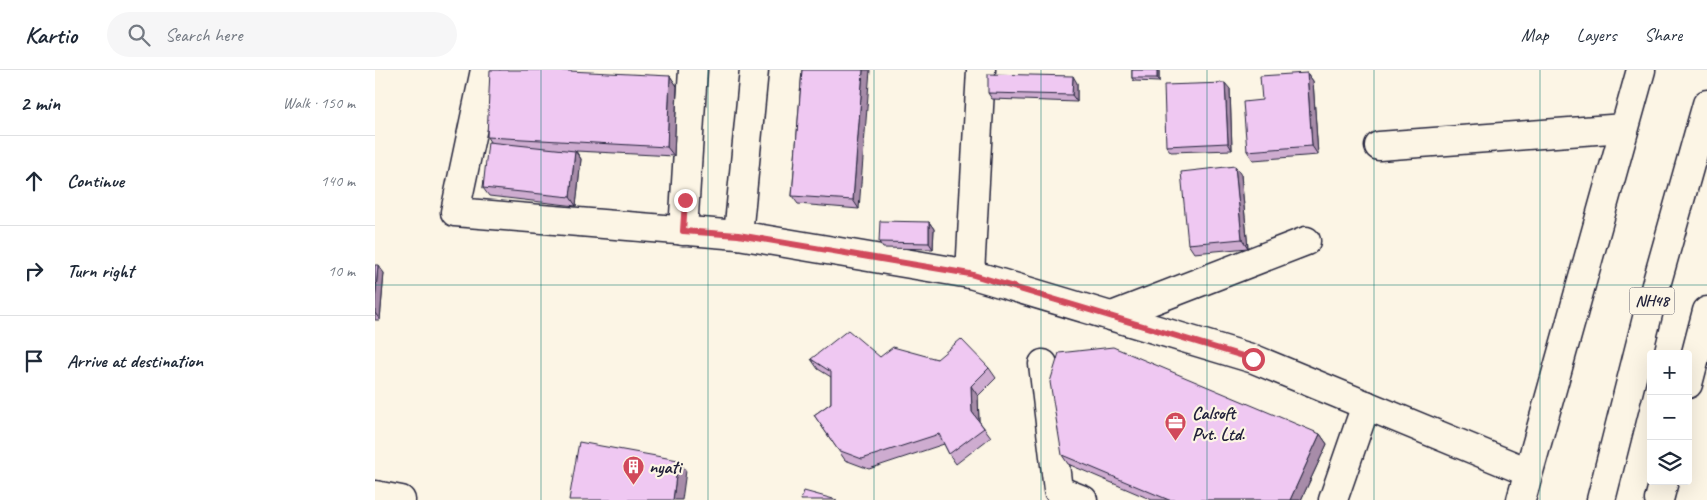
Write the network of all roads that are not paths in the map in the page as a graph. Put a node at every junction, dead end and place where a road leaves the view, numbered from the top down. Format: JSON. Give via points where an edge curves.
{"nodes":[{"id":1,"x":485,"y":70,"type":"edge"},
{"id":2,"x":693,"y":70,"type":"edge"},
{"id":3,"x":754,"y":70,"type":"edge"},
{"id":4,"x":981,"y":70,"type":"edge"},
{"id":5,"x":1641,"y":70,"type":"edge"},
{"id":6,"x":1707,"y":104,"type":"edge"},
{"id":7,"x":1624,"y":128,"type":"junction"},
{"id":8,"x":1379,"y":146,"type":"dead end"},
{"id":9,"x":683,"y":231,"type":"junction"},
{"id":10,"x":738,"y":235,"type":"junction"},
{"id":11,"x":1306,"y":241,"type":"dead end"},
{"id":12,"x":970,"y":274,"type":"junction"},
{"id":13,"x":1707,"y":312,"type":"edge"},
{"id":14,"x":1112,"y":316,"type":"junction"},
{"id":15,"x":1043,"y":364,"type":"dead end"},
{"id":16,"x":1692,"y":369,"type":"edge"},
{"id":17,"x":1366,"y":405,"type":"junction"},
{"id":18,"x":1528,"y":472,"type":"junction"},
{"id":19,"x":1662,"y":485,"type":"edge"},
{"id":20,"x":375,"y":495,"type":"edge"},
{"id":21,"x":401,"y":500,"type":"edge"},
{"id":22,"x":1083,"y":500,"type":"edge"},
{"id":23,"x":1333,"y":500,"type":"edge"},
{"id":24,"x":1521,"y":500,"type":"edge"},
{"id":25,"x":1601,"y":500,"type":"edge"},
{"id":26,"x":1659,"y":500,"type":"edge"}],
"edges":[{"from":1,"to":9,"type":"main road","via":[[455,212]]},
{"from":2,"to":9,"type":"main road"},
{"from":3,"to":10,"type":"main road"},
{"from":4,"to":12,"type":"main road"},
{"from":5,"to":7,"type":"main road"},
{"from":6,"to":25,"type":"main road","number":"NH48","via":[[1649,310]]},
{"from":7,"to":8,"type":"main road"},
{"from":7,"to":18,"type":"main road"},
{"from":9,"to":10,"type":"main road"},
{"from":10,"to":12,"type":"main road"},
{"from":11,"to":14,"type":"main road"},
{"from":12,"to":14,"type":"main road"},
{"from":13,"to":16,"type":"main road"},
{"from":14,"to":17,"type":"main road","via":[[1253,359]]},
{"from":15,"to":22,"type":"main road","via":[[1057,490]]},
{"from":17,"to":18,"type":"main road"},
{"from":17,"to":23,"type":"main road"},
{"from":18,"to":24,"type":"main road"},
{"from":19,"to":26,"type":"main road"},
{"from":20,"to":21,"type":"main road"}]}
